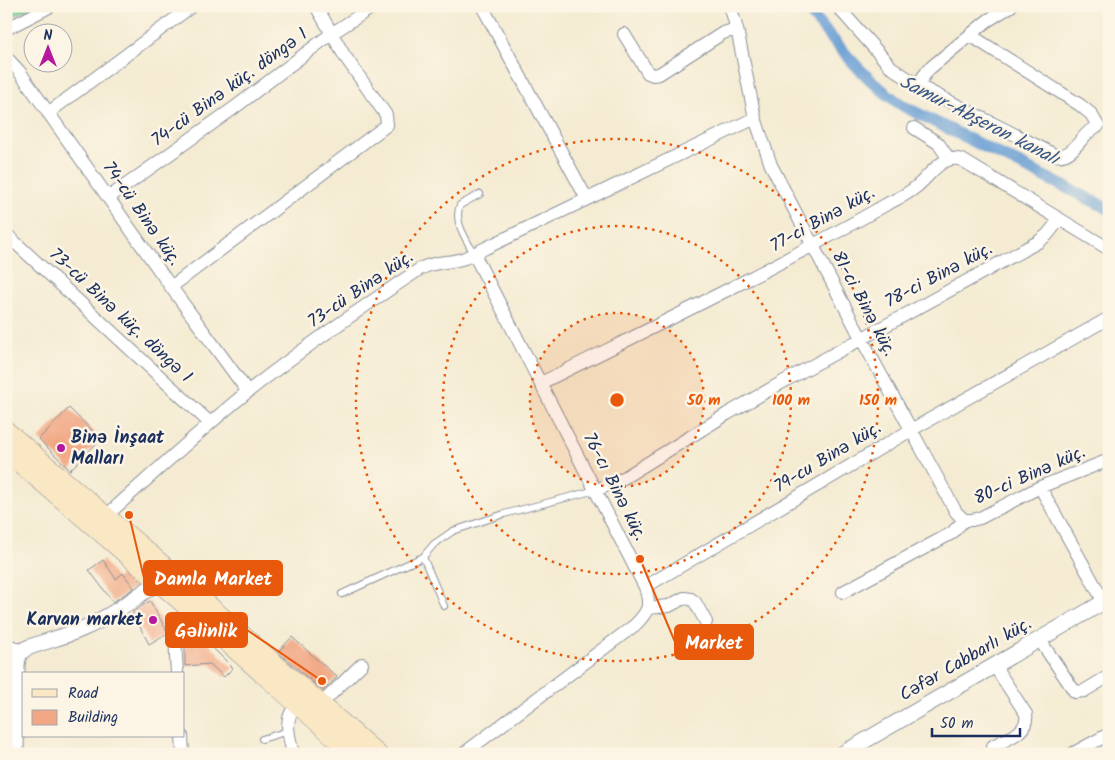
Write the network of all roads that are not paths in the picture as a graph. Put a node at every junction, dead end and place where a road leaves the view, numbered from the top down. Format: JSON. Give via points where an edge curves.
{"nodes":[{"id":1,"x":51,"y":6,"type":"edge"},
{"id":2,"x":192,"y":6,"type":"edge"},
{"id":3,"x":316,"y":6,"type":"edge"},
{"id":4,"x":374,"y":6,"type":"edge"},
{"id":5,"x":482,"y":6,"type":"edge"},
{"id":6,"x":730,"y":6,"type":"edge"},
{"id":7,"x":837,"y":6,"type":"edge"},
{"id":8,"x":1011,"y":6,"type":"edge"},
{"id":9,"x":6,"y":29,"type":"edge"},
{"id":10,"x":736,"y":29,"type":"junction"},
{"id":11,"x":332,"y":34,"type":"junction"},
{"id":12,"x":624,"y":34,"type":"dead end"},
{"id":13,"x":970,"y":35,"type":"junction"},
{"id":14,"x":6,"y":57,"type":"edge"},
{"id":15,"x":917,"y":84,"type":"junction"},
{"id":16,"x":48,"y":113,"type":"junction"},
{"id":17,"x":755,"y":118,"type":"junction"},
{"id":18,"x":1103,"y":127,"type":"edge"},
{"id":19,"x":914,"y":128,"type":"dead end"},
{"id":20,"x":949,"y":159,"type":"junction"},
{"id":21,"x":480,"y":194,"type":"dead end"},
{"id":22,"x":108,"y":198,"type":"junction"},
{"id":23,"x":587,"y":199,"type":"junction"},
{"id":24,"x":1059,"y":220,"type":"junction"},
{"id":25,"x":6,"y":234,"type":"edge"},
{"id":26,"x":814,"y":246,"type":"junction"},
{"id":27,"x":1109,"y":249,"type":"edge"},
{"id":28,"x":474,"y":254,"type":"junction"},
{"id":29,"x":171,"y":287,"type":"junction"},
{"id":30,"x":1109,"y":318,"type":"edge"},
{"id":31,"x":861,"y":338,"type":"junction"},
{"id":32,"x":541,"y":383,"type":"junction"},
{"id":33,"x":248,"y":392,"type":"junction"},
{"id":34,"x":210,"y":423,"type":"junction"},
{"id":35,"x":6,"y":430,"type":"edge"},
{"id":36,"x":911,"y":430,"type":"junction"},
{"id":37,"x":6,"y":452,"type":"edge"},
{"id":38,"x":1109,"y":460,"type":"edge"},
{"id":39,"x":1040,"y":487,"type":"junction"},
{"id":40,"x":596,"y":490,"type":"junction"},
{"id":41,"x":106,"y":516,"type":"junction"},
{"id":42,"x":964,"y":520,"type":"junction"},
{"id":43,"x":423,"y":557,"type":"junction"},
{"id":44,"x":158,"y":582,"type":"junction"},
{"id":45,"x":645,"y":587,"type":"junction"},
{"id":46,"x":843,"y":592,"type":"dead end"},
{"id":47,"x":342,"y":594,"type":"dead end"},
{"id":48,"x":1106,"y":601,"type":"edge"},
{"id":49,"x":444,"y":606,"type":"dead end"},
{"id":50,"x":189,"y":608,"type":"junction"},
{"id":51,"x":648,"y":608,"type":"junction"},
{"id":52,"x":706,"y":622,"type":"dead end"},
{"id":53,"x":1039,"y":639,"type":"junction"},
{"id":54,"x":6,"y":644,"type":"edge"},
{"id":55,"x":22,"y":651,"type":"junction"},
{"id":56,"x":258,"y":660,"type":"junction"},
{"id":57,"x":362,"y":664,"type":"dead end"},
{"id":58,"x":994,"y":665,"type":"junction"},
{"id":59,"x":177,"y":672,"type":"edge"},
{"id":60,"x":1109,"y":676,"type":"edge"},
{"id":61,"x":321,"y":704,"type":"junction"},
{"id":62,"x":296,"y":705,"type":"junction"},
{"id":63,"x":288,"y":732,"type":"junction"},
{"id":64,"x":1109,"y":734,"type":"edge"},
{"id":65,"x":182,"y":738,"type":"edge"},
{"id":66,"x":262,"y":739,"type":"dead end"},
{"id":67,"x":993,"y":746,"type":"dead end"},
{"id":68,"x":16,"y":754,"type":"edge"},
{"id":69,"x":183,"y":754,"type":"edge"},
{"id":70,"x":292,"y":754,"type":"edge"},
{"id":71,"x":353,"y":754,"type":"edge"},
{"id":72,"x":378,"y":754,"type":"edge"},
{"id":73,"x":464,"y":754,"type":"edge"},
{"id":74,"x":842,"y":754,"type":"edge"},
{"id":75,"x":1072,"y":754,"type":"edge"}],
"edges":[{"from":1,"to":9,"type":"street"},
{"from":2,"to":16,"type":"street"},
{"from":3,"to":11,"type":"street"},
{"from":4,"to":11,"type":"street","name":"74-cü Binə küç. döngə 1"},
{"from":5,"to":23,"type":"street"},
{"from":6,"to":10,"type":"street","name":"81-ci Binə küç."},
{"from":7,"to":15,"type":"street","via":[[891,67]]},
{"from":8,"to":13,"type":"street"},
{"from":10,"to":12,"type":"street","via":[[723,33],[653,76]]},
{"from":10,"to":17,"type":"street","name":"81-ci Binə küç."},
{"from":11,"to":22,"type":"street","name":"74-cü Binə küç. döngə 1"},
{"from":11,"to":29,"type":"street","via":[[386,115],[387,124]]},
{"from":13,"to":15,"type":"street","via":[[928,68]]},
{"from":13,"to":18,"type":"street","via":[[1080,105]]},
{"from":14,"to":16,"type":"street","name":"74-cü Binə küç."},
{"from":15,"to":18,"type":"street","via":[[1055,155],[1069,153],[1092,129]]},
{"from":16,"to":22,"type":"street","name":"74-cü Binə küç."},
{"from":17,"to":23,"type":"street","name":"73-cü Binə küç."},
{"from":17,"to":26,"type":"street","name":"81-ci Binə küç.","via":[[772,165]]},
{"from":19,"to":20,"type":"street","via":[[938,143]]},
{"from":20,"to":24,"type":"street","via":[[962,160]]},
{"from":20,"to":26,"type":"street","name":"77-ci Binə küç.","via":[[941,162],[916,188]]},
{"from":21,"to":28,"type":"lane","via":[[460,205],[457,212],[458,223]]},
{"from":22,"to":29,"type":"street","name":"74-cü Binə küç."},
{"from":23,"to":28,"type":"street","name":"73-cü Binə küç."},
{"from":24,"to":27,"type":"street"},
{"from":24,"to":31,"type":"street","name":"78-ci Binə küç.","via":[[1038,242]]},
{"from":25,"to":34,"type":"street","name":"73-cü Binə küç. döngə 1"},
{"from":26,"to":31,"type":"street","name":"81-ci Binə küç."},
{"from":26,"to":32,"type":"street","name":"77-ci Binə küç."},
{"from":28,"to":32,"type":"street","name":"76-cı Binə küç."},
{"from":28,"to":33,"type":"street","name":"73-cü Binə küç.","via":[[420,269]]},
{"from":29,"to":33,"type":"street","name":"74-cü Binə küç."},
{"from":30,"to":36,"type":"street","name":"79-cu Binə küç."},
{"from":31,"to":36,"type":"street","name":"81-ci Binə küç."},
{"from":31,"to":40,"type":"street","name":"78-ci Binə küç.","via":[[727,414],[622,479]]},
{"from":32,"to":40,"type":"street","name":"76-cı Binə küç."},
{"from":33,"to":34,"type":"street","name":"73-cü Binə küç."},
{"from":34,"to":41,"type":"street","name":"73-cü Binə küç."},
{"from":35,"to":41,"type":"main road"},
{"from":36,"to":42,"type":"street","name":"81-ci Binə küç.","via":[[956,512]]},
{"from":36,"to":45,"type":"street","name":"79-cu Binə küç."},
{"from":37,"to":44,"type":"main road"},
{"from":38,"to":39,"type":"street","name":"80-ci Binə küç."},
{"from":39,"to":42,"type":"street","name":"80-ci Binə küç.","via":[[980,518]]},
{"from":39,"to":48,"type":"street"},
{"from":40,"to":43,"type":"lane","via":[[452,531]]},
{"from":40,"to":45,"type":"street","name":"76-cı Binə küç."},
{"from":41,"to":56,"type":"main road"},
{"from":42,"to":46,"type":"street","via":[[952,533]]},
{"from":43,"to":47,"type":"lane"},
{"from":43,"to":49,"type":"lane"},
{"from":44,"to":50,"type":"main road"},
{"from":44,"to":55,"type":"street","via":[[94,623]]},
{"from":45,"to":51,"type":"street","name":"76-cı Binə küç."},
{"from":48,"to":53,"type":"street","name":"Cəfər Cabbarlı küç."},
{"from":50,"to":56,"type":"main road"},
{"from":50,"to":59,"type":"street","via":[[177,628]]},
{"from":51,"to":52,"type":"street","via":[[670,606],[684,598],[691,599]]},
{"from":51,"to":73,"type":"street","via":[[646,615],[635,625]]},
{"from":53,"to":58,"type":"street","name":"Cəfər Cabbarlı küç."},
{"from":53,"to":60,"type":"street","via":[[1075,692],[1084,691]]},
{"from":54,"to":55,"type":"street"},
{"from":55,"to":68,"type":"street","via":[[17,665]]},
{"from":56,"to":61,"type":"main road"},
{"from":56,"to":62,"type":"main road"},
{"from":57,"to":61,"type":"street"},
{"from":58,"to":67,"type":"street","via":[[1026,714],[1027,721],[1022,729]]},
{"from":58,"to":74,"type":"street","name":"Cəfər Cabbarlı küç."},
{"from":61,"to":72,"type":"main road"},
{"from":62,"to":63,"type":"street","via":[[290,713]]},
{"from":62,"to":71,"type":"main road"},
{"from":63,"to":66,"type":"lane"},
{"from":63,"to":70,"type":"street"},
{"from":64,"to":75,"type":"street"},
{"from":65,"to":69,"type":"street"}]}
